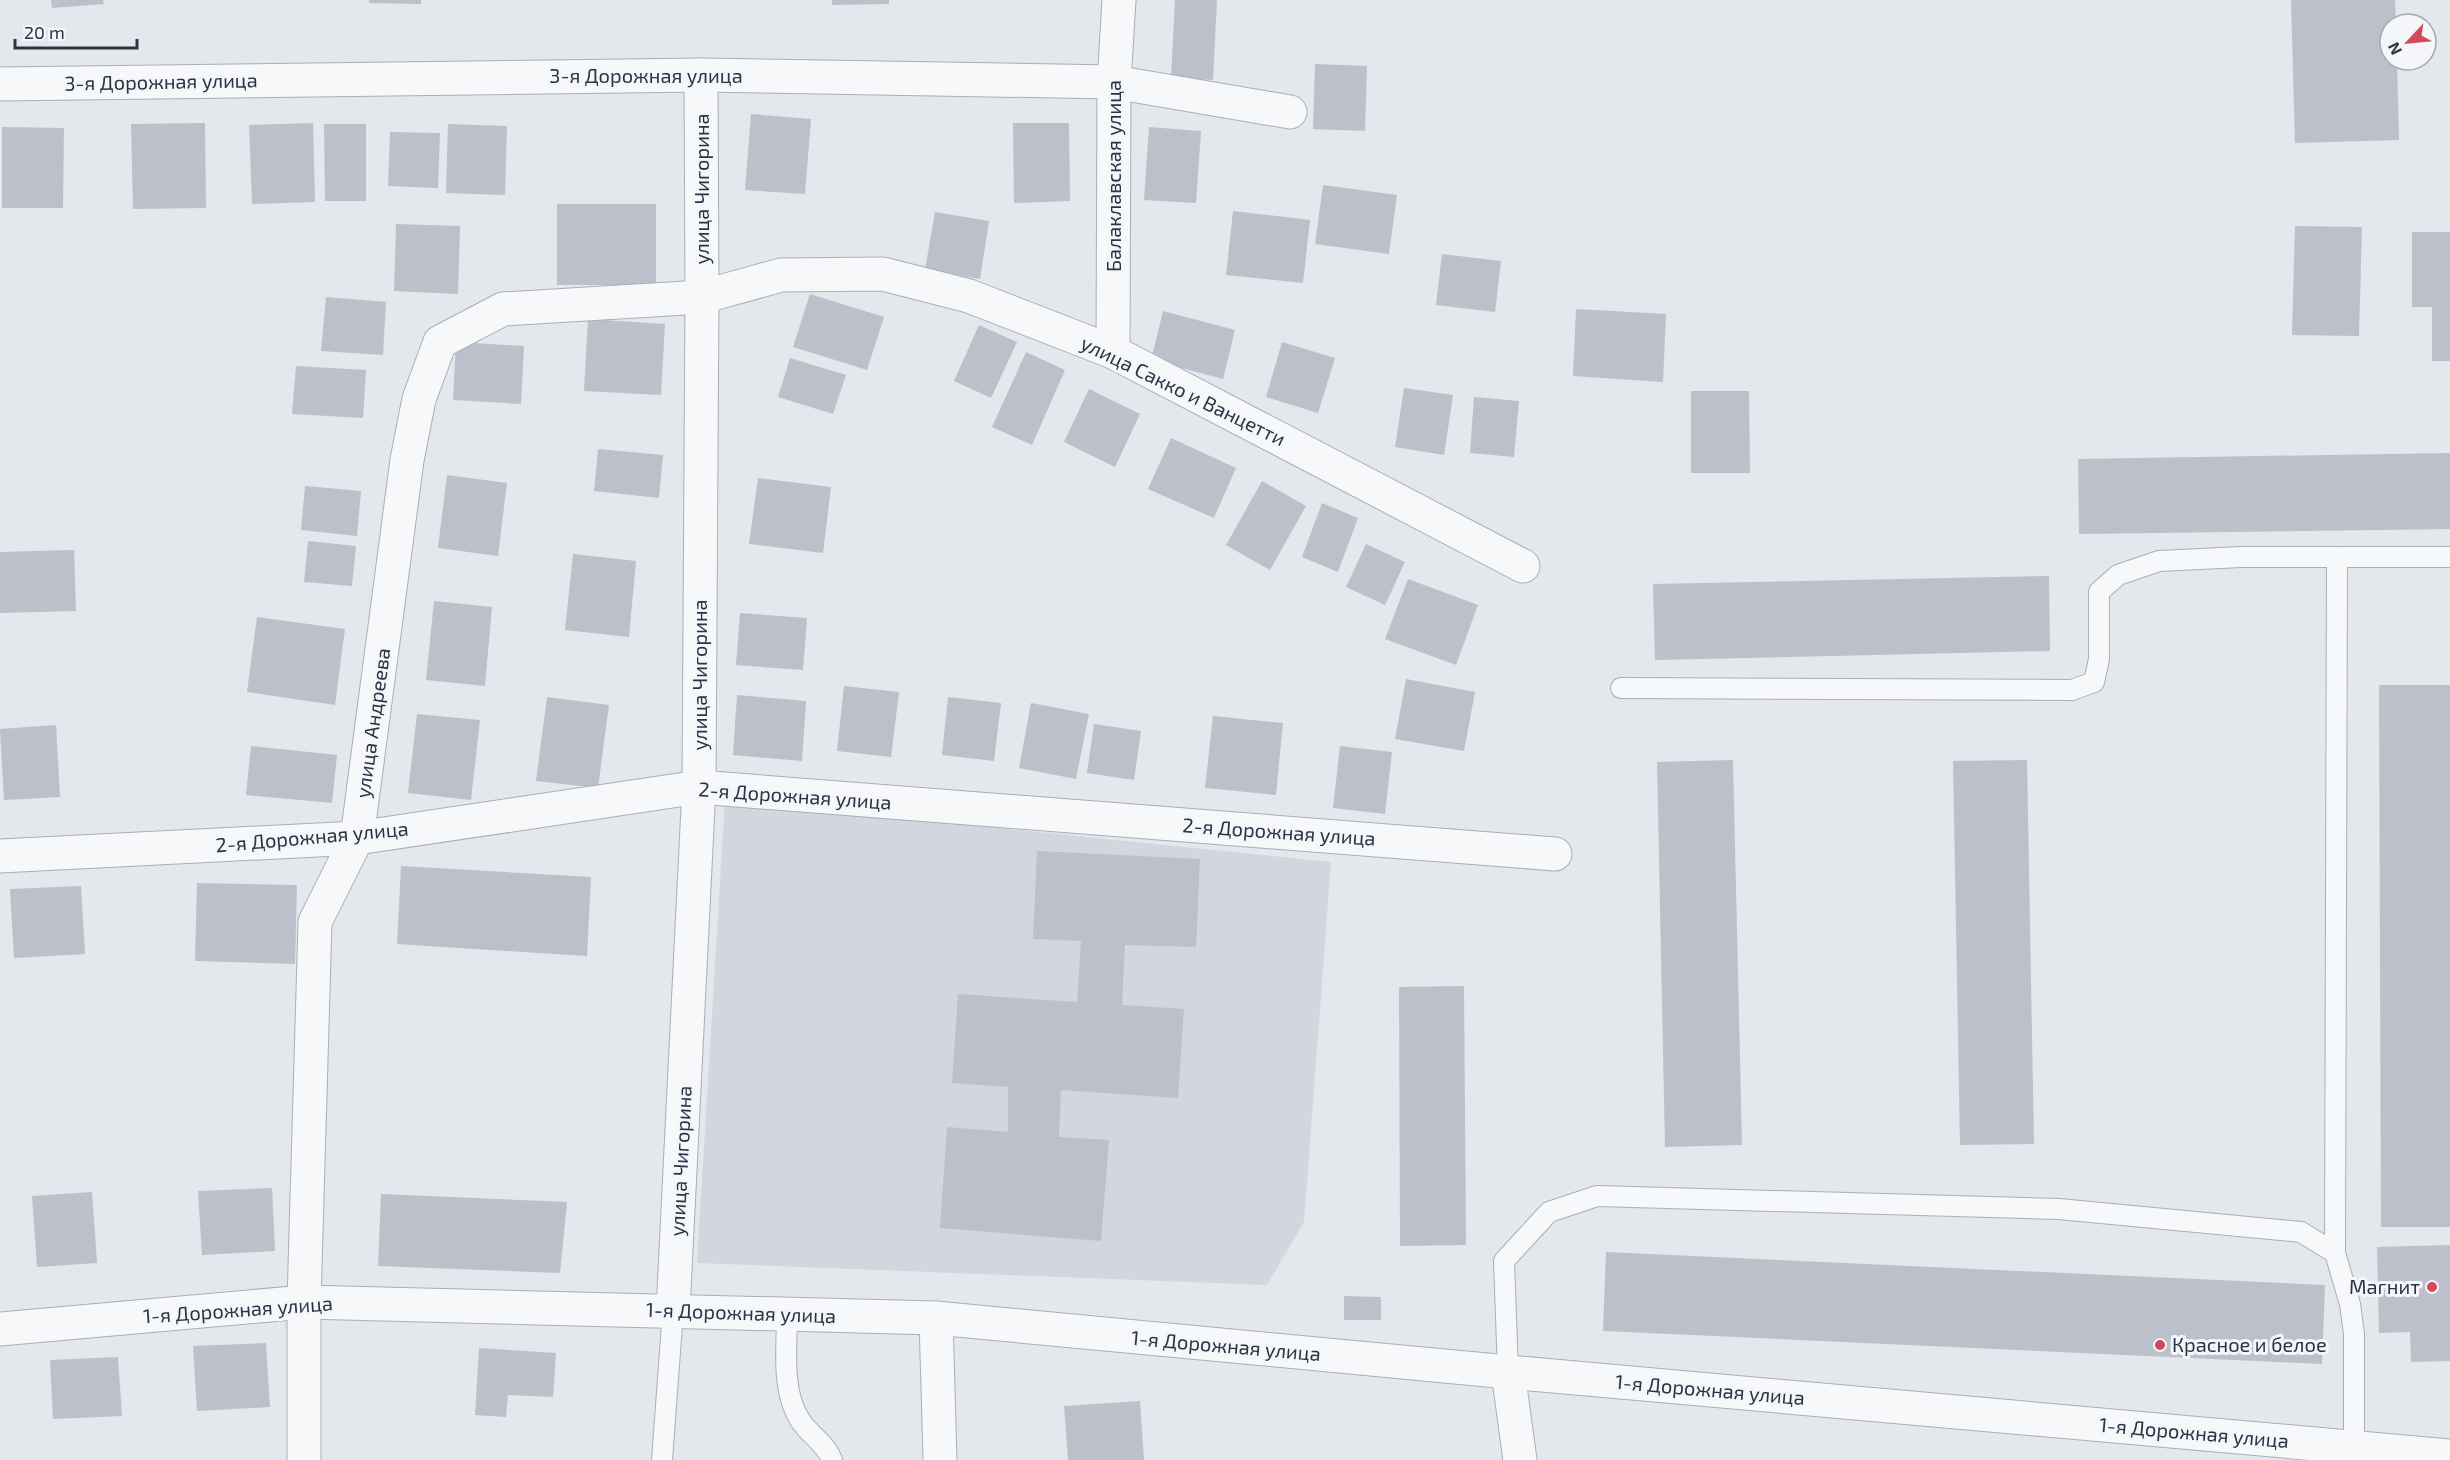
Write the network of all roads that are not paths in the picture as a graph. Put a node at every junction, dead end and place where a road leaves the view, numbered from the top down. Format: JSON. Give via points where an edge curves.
{"nodes":[{"id":1,"x":1119,"y":0,"type":"edge"},
{"id":2,"x":701,"y":75,"type":"junction"},
{"id":3,"x":1114,"y":82,"type":"junction"},
{"id":4,"x":0,"y":84,"type":"edge"},
{"id":5,"x":1290,"y":112,"type":"dead end"},
{"id":6,"x":702,"y":297,"type":"junction"},
{"id":7,"x":503,"y":309,"type":"joint"},
{"id":8,"x":1113,"y":352,"type":"junction"},
{"id":9,"x":2337,"y":557,"type":"junction"},
{"id":10,"x":2450,"y":557,"type":"edge"},
{"id":11,"x":1523,"y":566,"type":"dead end"},
{"id":12,"x":1621,"y":688,"type":"dead end"},
{"id":13,"x":699,"y":787,"type":"junction"},
{"id":14,"x":357,"y":838,"type":"junction"},
{"id":15,"x":1555,"y":854,"type":"dead end"},
{"id":16,"x":0,"y":856,"type":"edge"},
{"id":17,"x":2335,"y":1253,"type":"junction"},
{"id":18,"x":304,"y":1302,"type":"junction"},
{"id":19,"x":673,"y":1311,"type":"junction"},
{"id":20,"x":787,"y":1314,"type":"junction"},
{"id":21,"x":936,"y":1318,"type":"junction"},
{"id":22,"x":0,"y":1329,"type":"edge"},
{"id":23,"x":1508,"y":1372,"type":"junction"},
{"id":24,"x":2354,"y":1447,"type":"junction"},
{"id":25,"x":2450,"y":1456,"type":"edge"},
{"id":26,"x":304,"y":1460,"type":"edge"},
{"id":27,"x":662,"y":1460,"type":"edge"},
{"id":28,"x":832,"y":1460,"type":"edge"},
{"id":29,"x":940,"y":1460,"type":"edge"},
{"id":30,"x":1520,"y":1460,"type":"edge"}],
"edges":[{"from":1,"to":3,"type":"street","name":"Балаклавская улица"},
{"from":2,"to":3,"type":"street","name":"3-я Дорожная улица"},
{"from":2,"to":4,"type":"street","name":"3-я Дорожная улица"},
{"from":2,"to":6,"type":"street","name":"улица Чигорина"},
{"from":3,"to":5,"type":"street","name":"3-я Дорожная улица"},
{"from":3,"to":8,"type":"street","name":"Балаклавская улица"},
{"from":6,"to":7,"type":"street","name":"улица Сакко и Ванцетти"},
{"from":6,"to":8,"type":"street","name":"улица Сакко и Ванцетти","via":[[781,275],[883,274],[969,296]]},
{"from":6,"to":13,"type":"street","name":"улица Чигорина"},
{"from":7,"to":14,"type":"street","name":"улица Андреева","via":[[440,342],[419,399]]},
{"from":8,"to":11,"type":"street","name":"улица Сакко и Ванцетти"},
{"from":9,"to":10,"type":"lane"},
{"from":9,"to":12,"type":"lane","via":[[2159,561],[2118,575],[2099,592],[2099,659],[2094,682],[2073,690]]},
{"from":9,"to":17,"type":"lane"},
{"from":13,"to":14,"type":"street","name":"2-я Дорожная улица"},
{"from":13,"to":15,"type":"street","name":"2-я Дорожная улица"},
{"from":13,"to":19,"type":"street","name":"улица Чигорина"},
{"from":14,"to":16,"type":"street","name":"2-я Дорожная улица"},
{"from":14,"to":18,"type":"street","name":"улица Андреева","via":[[315,922]]},
{"from":17,"to":23,"type":"lane","via":[[2301,1232],[2059,1209],[1597,1196],[1549,1212],[1504,1261]]},
{"from":17,"to":24,"type":"lane","via":[[2354,1334]]},
{"from":18,"to":19,"type":"street","name":"1-я Дорожная улица"},
{"from":18,"to":22,"type":"street","name":"1-я Дорожная улица"},
{"from":18,"to":26,"type":"street","name":"улица Андреева"},
{"from":19,"to":20,"type":"street","name":"1-я Дорожная улица"},
{"from":19,"to":27,"type":"lane"},
{"from":20,"to":21,"type":"street","name":"1-я Дорожная улица"},
{"from":20,"to":28,"type":"lane","via":[[788,1391],[799,1420],[829,1451]]},
{"from":21,"to":23,"type":"street","name":"1-я Дорожная улица"},
{"from":21,"to":29,"type":"street"},
{"from":23,"to":24,"type":"street","name":"1-я Дорожная улица"},
{"from":23,"to":30,"type":"street"},
{"from":24,"to":25,"type":"street","name":"1-я Дорожная улица"}]}
